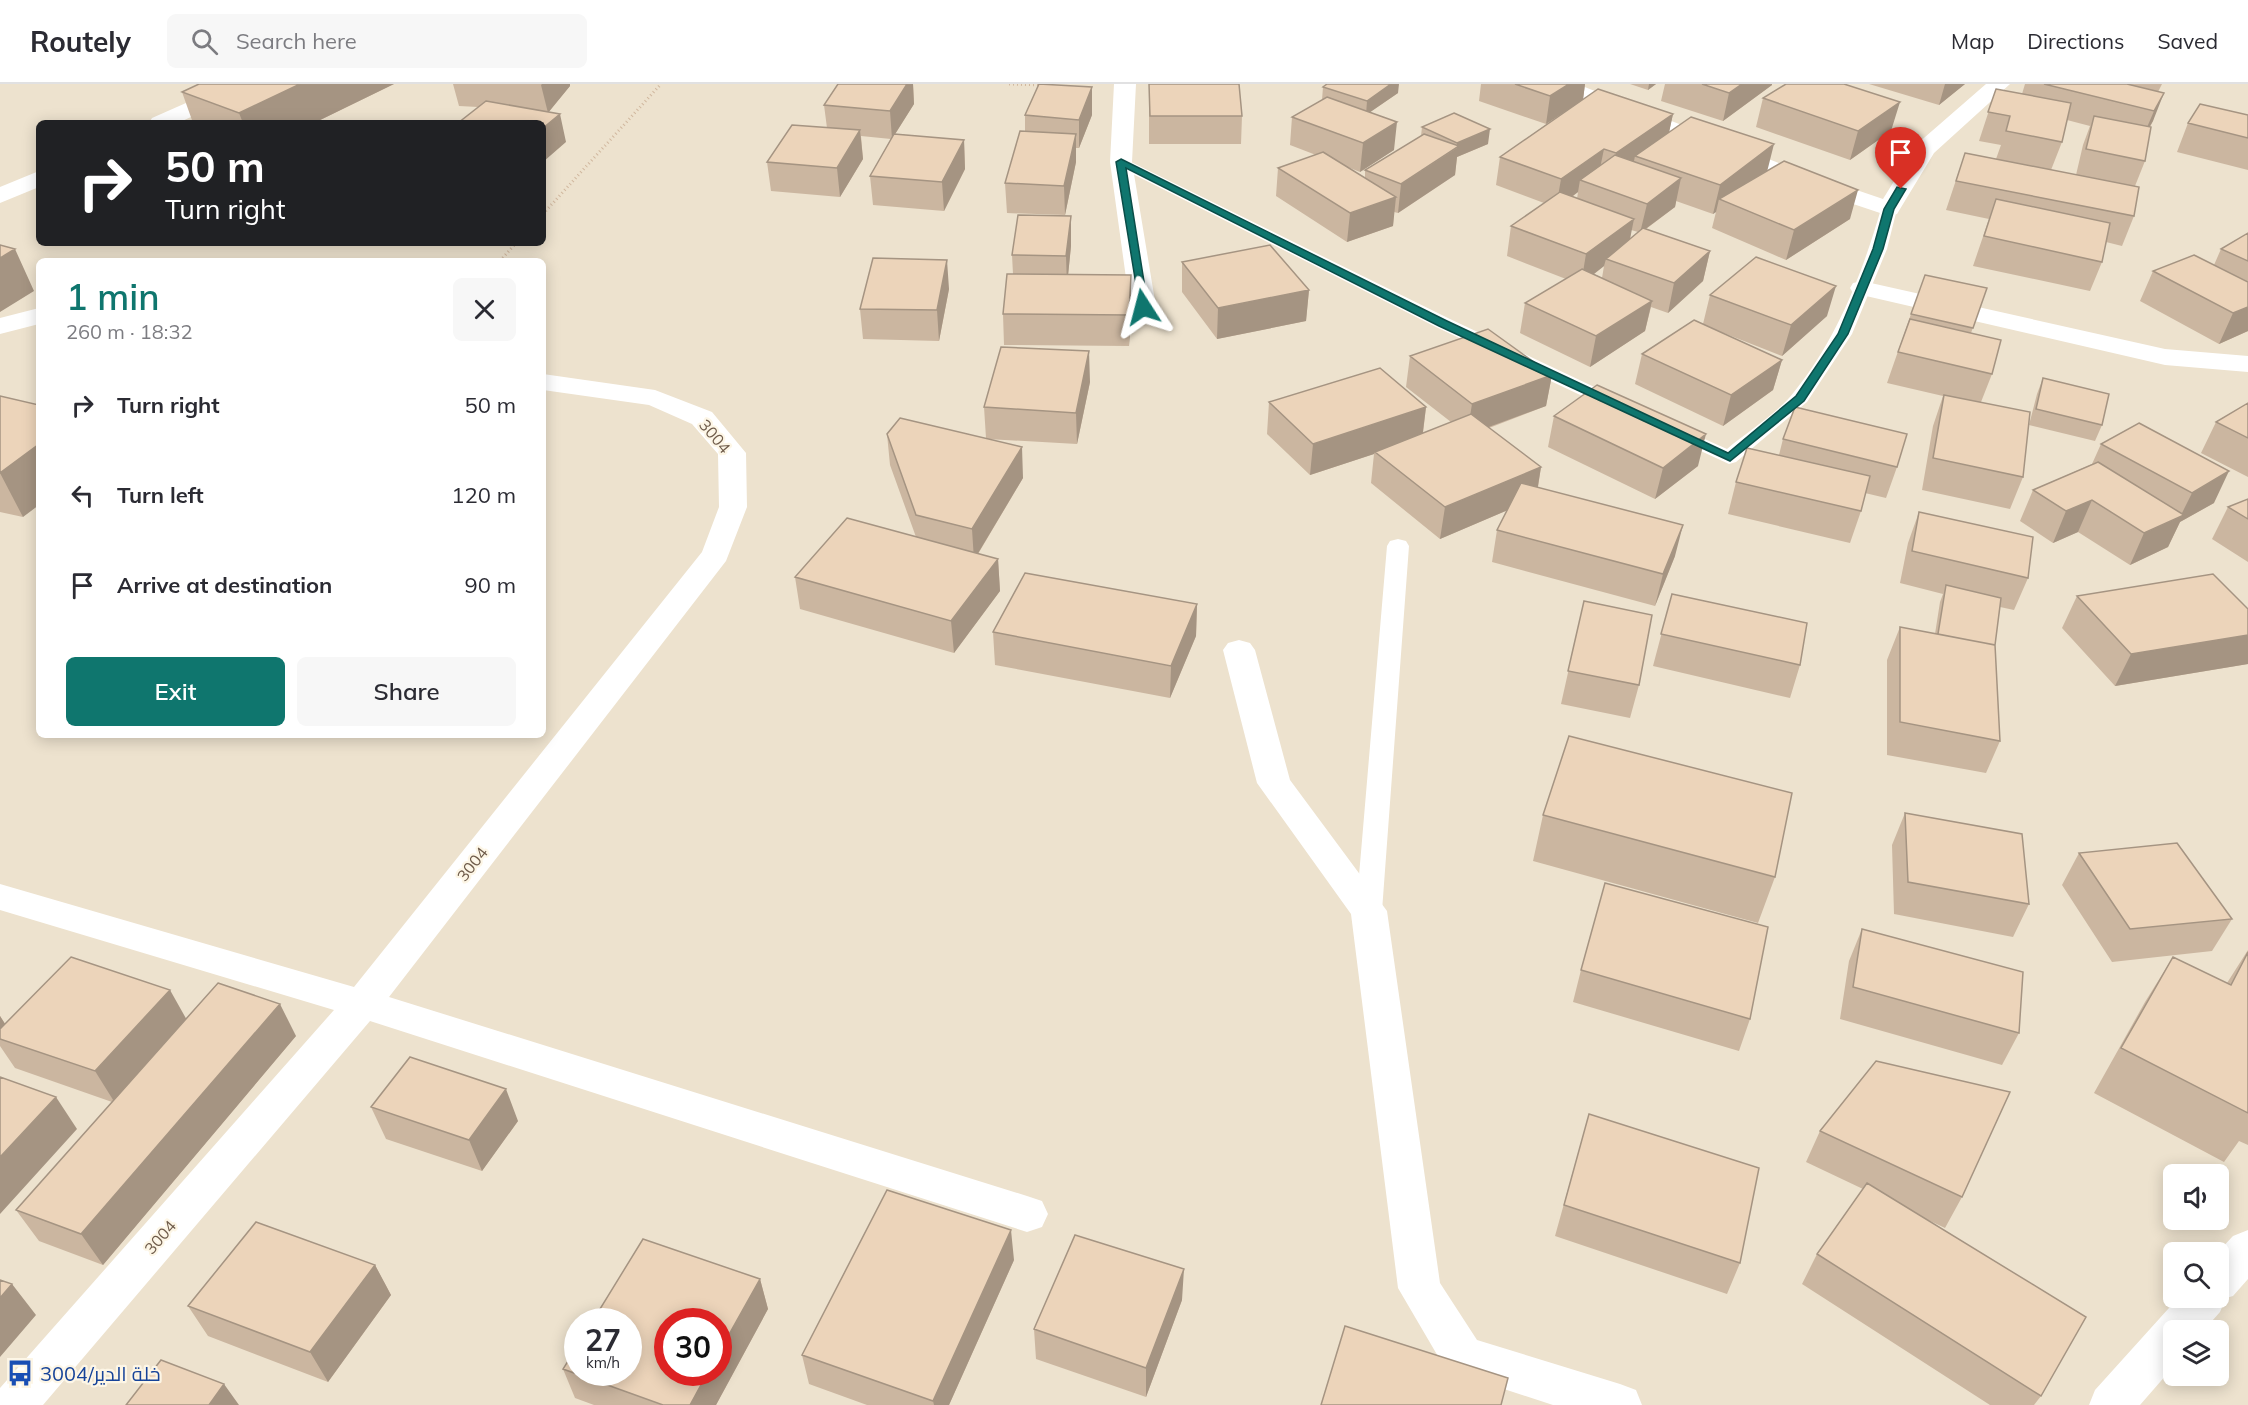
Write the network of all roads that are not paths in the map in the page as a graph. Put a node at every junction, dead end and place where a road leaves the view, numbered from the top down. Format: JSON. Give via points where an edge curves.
{"nodes":[{"id":1,"x":246,"y":84,"type":"edge"},
{"id":2,"x":1125,"y":84,"type":"edge"},
{"id":3,"x":1558,"y":84,"type":"edge"},
{"id":4,"x":1999,"y":84,"type":"edge"},
{"id":5,"x":167,"y":120,"type":"edge"},
{"id":6,"x":1121,"y":162,"type":"junction"},
{"id":7,"x":36,"y":179,"type":"edge"},
{"id":8,"x":0,"y":196,"type":"edge"},
{"id":9,"x":1889,"y":209,"type":"junction"},
{"id":10,"x":1862,"y":288,"type":"junction"},
{"id":11,"x":1143,"y":307,"type":"dead end"},
{"id":12,"x":36,"y":316,"type":"edge"},
{"id":13,"x":0,"y":326,"type":"edge"},
{"id":14,"x":2248,"y":364,"type":"edge"},
{"id":15,"x":546,"y":382,"type":"edge"},
{"id":16,"x":1634,"y":413,"type":"edge"},
{"id":17,"x":1655,"y":423,"type":"edge"},
{"id":18,"x":1398,"y":546,"type":"dead end"},
{"id":19,"x":1239,"y":650,"type":"dead end"},
{"id":20,"x":0,"y":897,"type":"edge"},
{"id":21,"x":1369,"y":911,"type":"junction"},
{"id":22,"x":362,"y":1004,"type":"junction"},
{"id":23,"x":1027,"y":1214,"type":"dead end"},
{"id":24,"x":2248,"y":1249,"type":"edge"},
{"id":25,"x":2229,"y":1270,"type":"edge"},
{"id":26,"x":2196,"y":1308,"type":"edge"},
{"id":27,"x":2185,"y":1320,"type":"edge"},
{"id":28,"x":2163,"y":1346,"type":"edge"},
{"id":29,"x":1561,"y":1397,"type":"edge"},
{"id":30,"x":14,"y":1405,"type":"edge"},
{"id":31,"x":1620,"y":1405,"type":"edge"},
{"id":32,"x":2111,"y":1405,"type":"edge"}],
"edges":[{"from":1,"to":5,"type":"street"},
{"from":2,"to":6,"type":"street"},
{"from":3,"to":9,"type":"street","via":[[1781,172]]},
{"from":4,"to":9,"type":"street","via":[[1924,149]]},
{"from":6,"to":11,"type":"street"},
{"from":6,"to":16,"type":"lane","via":[[1443,323]]},
{"from":7,"to":8,"type":"street"},
{"from":9,"to":10,"type":"lane"},
{"from":10,"to":14,"type":"street","via":[[2165,357]]},
{"from":10,"to":17,"type":"lane","via":[[1843,334],[1800,398],[1730,458]]},
{"from":12,"to":13,"type":"street"},
{"from":15,"to":22,"type":"street","name":"3004","via":[[655,398],[702,418],[732,453],[733,507],[716,554]]},
{"from":18,"to":21,"type":"lane"},
{"from":19,"to":21,"type":"street","via":[[1274,783]]},
{"from":20,"to":22,"type":"street"},
{"from":21,"to":29,"type":"street","via":[[1419,1288],[1462,1356]]},
{"from":22,"to":23,"type":"street"},
{"from":22,"to":30,"type":"street","name":"3004"},
{"from":24,"to":25,"type":"street"},
{"from":26,"to":27,"type":"street"},
{"from":28,"to":32,"type":"street"},
{"from":29,"to":31,"type":"street"}]}
